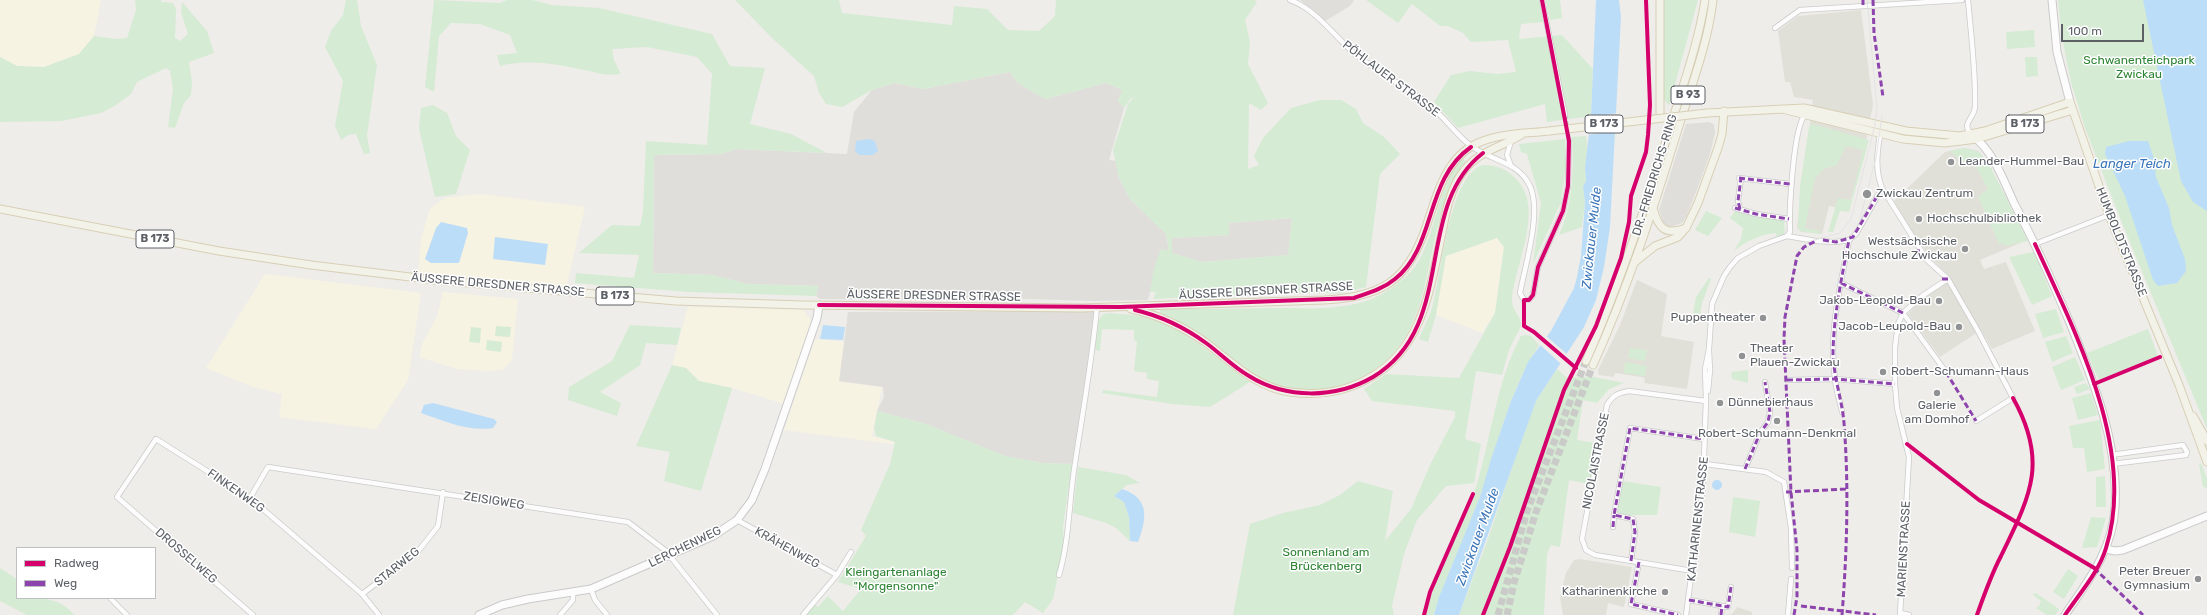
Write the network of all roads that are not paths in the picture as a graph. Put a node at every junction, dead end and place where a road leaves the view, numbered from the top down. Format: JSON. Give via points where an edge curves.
{"nodes":[{"id":1,"x":1290,"y":0,"type":"edge"},
{"id":2,"x":1542,"y":0,"type":"edge"},
{"id":3,"x":1660,"y":0,"type":"edge"},
{"id":4,"x":1705,"y":0,"type":"edge"},
{"id":5,"x":1713,"y":0,"type":"edge"},
{"id":6,"x":1962,"y":0,"type":"edge"},
{"id":7,"x":1968,"y":0,"type":"edge"},
{"id":8,"x":2052,"y":0,"type":"edge"},
{"id":9,"x":1775,"y":28,"type":"dead end"},
{"id":10,"x":2070,"y":102,"type":"junction"},
{"id":11,"x":1781,"y":109,"type":"junction"},
{"id":12,"x":1814,"y":110,"type":"junction"},
{"id":13,"x":2073,"y":110,"type":"junction"},
{"id":14,"x":1724,"y":111,"type":"junction"},
{"id":15,"x":1565,"y":115,"type":"tunnel mouth"},
{"id":16,"x":1803,"y":116,"type":"junction"},
{"id":17,"x":1660,"y":118,"type":"junction"},
{"id":18,"x":1522,"y":134,"type":"junction"},
{"id":19,"x":1880,"y":134,"type":"junction"},
{"id":20,"x":1974,"y":137,"type":"junction"},
{"id":21,"x":1511,"y":140,"type":"junction"},
{"id":22,"x":1569,"y":141,"type":"tunnel mouth"},
{"id":23,"x":1471,"y":146,"type":"junction"},
{"id":24,"x":1483,"y":153,"type":"junction"},
{"id":25,"x":1511,"y":166,"type":"junction"},
{"id":26,"x":1790,"y":184,"type":"junction"},
{"id":27,"x":1882,"y":188,"type":"junction"},
{"id":28,"x":1653,"y":208,"type":"junction"},
{"id":29,"x":0,"y":209,"type":"edge"},
{"id":30,"x":2109,"y":215,"type":"junction"},
{"id":31,"x":1789,"y":219,"type":"junction"},
{"id":32,"x":1686,"y":228,"type":"junction"},
{"id":33,"x":1787,"y":236,"type":"junction"},
{"id":34,"x":1849,"y":240,"type":"junction"},
{"id":35,"x":2036,"y":244,"type":"junction"},
{"id":36,"x":1634,"y":263,"type":"junction"},
{"id":37,"x":1948,"y":279,"type":"junction"},
{"id":38,"x":1841,"y":283,"type":"junction"},
{"id":39,"x":820,"y":305,"type":"junction"},
{"id":40,"x":1159,"y":305,"type":"junction"},
{"id":41,"x":1121,"y":307,"type":"junction"},
{"id":42,"x":1097,"y":308,"type":"junction"},
{"id":43,"x":1903,"y":313,"type":"junction"},
{"id":44,"x":1159,"y":316,"type":"junction"},
{"id":45,"x":1946,"y":372,"type":"dead end"},
{"id":46,"x":1835,"y":379,"type":"junction"},
{"id":47,"x":1787,"y":380,"type":"dead end"},
{"id":48,"x":1766,"y":382,"type":"dead end"},
{"id":49,"x":1894,"y":384,"type":"junction"},
{"id":50,"x":1706,"y":400,"type":"junction"},
{"id":51,"x":2188,"y":409,"type":"junction"},
{"id":52,"x":1842,"y":412,"type":"dead end"},
{"id":53,"x":1976,"y":421,"type":"dead end"},
{"id":54,"x":1704,"y":439,"type":"junction"},
{"id":55,"x":2207,"y":441,"type":"edge"},
{"id":56,"x":2111,"y":455,"type":"junction"},
{"id":57,"x":2207,"y":462,"type":"edge"},
{"id":58,"x":1704,"y":464,"type":"junction"},
{"id":59,"x":2112,"y":464,"type":"junction"},
{"id":60,"x":1745,"y":469,"type":"junction"},
{"id":61,"x":443,"y":492,"type":"junction"},
{"id":62,"x":117,"y":497,"type":"joint"},
{"id":63,"x":250,"y":498,"type":"junction"},
{"id":64,"x":1614,"y":515,"type":"junction"},
{"id":65,"x":2207,"y":517,"type":"edge"},
{"id":66,"x":737,"y":520,"type":"junction"},
{"id":67,"x":1613,"y":527,"type":"dead end"},
{"id":68,"x":2106,"y":549,"type":"junction"},
{"id":69,"x":851,"y":552,"type":"dead end"},
{"id":70,"x":670,"y":556,"type":"junction"},
{"id":71,"x":1631,"y":561,"type":"junction"},
{"id":72,"x":1639,"y":562,"type":"junction"},
{"id":73,"x":1792,"y":568,"type":"dead end"},
{"id":74,"x":1693,"y":571,"type":"junction"},
{"id":75,"x":837,"y":575,"type":"junction"},
{"id":76,"x":1059,"y":575,"type":"dead end"},
{"id":77,"x":1791,"y":579,"type":"dead end"},
{"id":78,"x":1731,"y":587,"type":"dead end"},
{"id":79,"x":591,"y":589,"type":"junction"},
{"id":80,"x":573,"y":592,"type":"junction"},
{"id":81,"x":362,"y":594,"type":"junction"},
{"id":82,"x":111,"y":599,"type":"edge"},
{"id":83,"x":1689,"y":600,"type":"junction"},
{"id":84,"x":1722,"y":606,"type":"junction"},
{"id":85,"x":1901,"y":614,"type":"edge"},
{"id":86,"x":127,"y":615,"type":"edge"},
{"id":87,"x":253,"y":615,"type":"edge"},
{"id":88,"x":378,"y":615,"type":"edge"},
{"id":89,"x":480,"y":615,"type":"edge"},
{"id":90,"x":560,"y":615,"type":"edge"},
{"id":91,"x":607,"y":615,"type":"edge"},
{"id":92,"x":717,"y":615,"type":"edge"},
{"id":93,"x":803,"y":615,"type":"edge"},
{"id":94,"x":1678,"y":615,"type":"edge"},
{"id":95,"x":1686,"y":615,"type":"edge"},
{"id":96,"x":1721,"y":615,"type":"edge"},
{"id":97,"x":1788,"y":615,"type":"edge"},
{"id":98,"x":1909,"y":615,"type":"edge"},
{"id":99,"x":2065,"y":615,"type":"edge"}],
"edges":[{"from":1,"to":23,"type":"street","name":"PÖHLAUER STRASSE","via":[[1314,13],[1338,39],[1371,66],[1429,105]]},
{"from":2,"to":15,"type":"street"},
{"from":3,"to":17,"type":"main road"},
{"from":4,"to":36,"type":"main road","name":"DR.-FRIEDRICHS-RING","number":"B 93","via":[[1692,54],[1630,253],[1589,363]]},
{"from":5,"to":28,"type":"main road","name":"DR.-FRIEDRICHS-RING","number":"B 93","via":[[1701,55]]},
{"from":6,"to":9,"type":"street","via":[[1800,10]]},
{"from":7,"to":20,"type":"street","via":[[1975,108],[1966,127]]},
{"from":8,"to":10,"type":"main road","name":"HUMBOLDTSTRASSE","via":[[2055,39]]},
{"from":10,"to":13,"type":"main road","name":"HUMBOLDTSTRASSE"},
{"from":10,"to":20,"type":"main road","number":"B 173"},
{"from":11,"to":12,"type":"main road","number":"B 173","via":[[1797,107]]},
{"from":11,"to":14,"type":"main road","number":"B 173"},
{"from":11,"to":16,"type":"main road","number":"B 173"},
{"from":12,"to":16,"type":"street"},
{"from":12,"to":20,"type":"main road","number":"B 173","via":[[1920,134]]},
{"from":13,"to":20,"type":"main road","number":"B 173"},
{"from":13,"to":30,"type":"main road","name":"HUMBOLDTSTRASSE"},
{"from":14,"to":17,"type":"main road","number":"B 173","bridge":true},
{"from":14,"to":32,"type":"main road","via":[[1718,148]]},
{"from":16,"to":19,"type":"main road","number":"B 173"},
{"from":16,"to":26,"type":"street"},
{"from":17,"to":18,"type":"main road","name":"ÄUSSERE DRESDNER STRASSE","number":"B 173","bridge":true},
{"from":18,"to":21,"type":"main road","name":"ÄUSSERE DRESDNER STRASSE","number":"B 173"},
{"from":18,"to":23,"type":"main road","name":"ÄUSSERE DRESDNER STRASSE","number":"B 173","via":[[1496,136]]},
{"from":19,"to":20,"type":"main road","number":"B 173","via":[[1932,143],[1956,143]]},
{"from":19,"to":27,"type":"street","via":[[1877,176]]},
{"from":20,"to":35,"type":"main road","via":[[1993,161]]},
{"from":21,"to":24,"type":"main road","name":"ÄUSSERE DRESDNER STRASSE","number":"B 173"},
{"from":21,"to":25,"type":"street","via":[[1507,155]]},
{"from":22,"to":25,"type":"street","name":"PÖHLAUER STRASSE","via":[[1568,186],[1563,210],[1538,267],[1533,295],[1526,301],[1520,294],[1535,203],[1526,179]]},
{"from":23,"to":24,"type":"street","name":"PÖHLAUER STRASSE"},
{"from":23,"to":40,"type":"main road","name":"ÄUSSERE DRESDNER STRASSE","number":"B 173","via":[[1452,164],[1441,183],[1414,255],[1402,272],[1386,285],[1354,298]]},
{"from":24,"to":25,"type":"street","name":"PÖHLAUER STRASSE"},
{"from":24,"to":44,"type":"main road","name":"ÄUSSERE DRESDNER STRASSE","number":"B 173","via":[[1463,171],[1452,192],[1418,327],[1401,353],[1365,381],[1337,391],[1321,393],[1296,393],[1274,388],[1248,376],[1189,331]]},
{"from":26,"to":31,"type":"street"},
{"from":26,"to":31,"type":"street","via":[[1740,178],[1738,201],[1738,209]]},
{"from":27,"to":34,"type":"street","via":[[1856,234]]},
{"from":27,"to":37,"type":"street","via":[[1927,260]]},
{"from":28,"to":32,"type":"main road","via":[[1661,227],[1675,231]]},
{"from":28,"to":36,"type":"main road","name":"DR.-FRIEDRICHS-RING","number":"B 93"},
{"from":29,"to":39,"type":"main road","name":"ÄUSSERE DRESDNER STRASSE","number":"B 173","via":[[219,251],[417,278],[676,301]]},
{"from":30,"to":35,"type":"street"},
{"from":30,"to":51,"type":"main road","name":"HUMBOLDTSTRASSE"},
{"from":31,"to":33,"type":"street","via":[[1790,232]]},
{"from":32,"to":36,"type":"main road","via":[[1678,237],[1655,246]]},
{"from":33,"to":34,"type":"street","name":"KATHARINENSTRASSE","via":[[1816,241]]},
{"from":33,"to":50,"type":"street","name":"KATHARINENSTRASSE","via":[[1765,243],[1738,258],[1724,276],[1712,304],[1705,369]]},
{"from":34,"to":38,"type":"street"},
{"from":35,"to":56,"type":"main road","via":[[2094,384]]},
{"from":37,"to":43,"type":"street","via":[[1922,296]]},
{"from":37,"to":53,"type":"street","via":[[2013,398]]},
{"from":38,"to":43,"type":"street"},
{"from":38,"to":46,"type":"street","via":[[1833,351]]},
{"from":39,"to":42,"type":"main road","name":"ÄUSSERE DRESDNER STRASSE","number":"B 173"},
{"from":39,"to":66,"type":"main road","name":"LERCHENWEG","via":[[765,469],[752,500]]},
{"from":40,"to":41,"type":"main road","name":"ÄUSSERE DRESDNER STRASSE","number":"B 173"},
{"from":40,"to":44,"type":"main road"},
{"from":41,"to":42,"type":"main road","name":"ÄUSSERE DRESDNER STRASSE","number":"B 173"},
{"from":41,"to":44,"type":"main road","name":"ÄUSSERE DRESDNER STRASSE","number":"B 173"},
{"from":42,"to":76,"type":"street","via":[[1093,356],[1074,472],[1066,546]]},
{"from":43,"to":45,"type":"street"},
{"from":43,"to":49,"type":"street","name":"MARIENSTRASSE","via":[[1898,324]]},
{"from":46,"to":47,"type":"street"},
{"from":46,"to":49,"type":"street"},
{"from":46,"to":52,"type":"street"},
{"from":48,"to":60,"type":"street","via":[[1770,412],[1768,422],[1760,433]]},
{"from":49,"to":85,"type":"street","name":"MARIENSTRASSE","via":[[1897,408],[1907,444],[1908,482]]},
{"from":50,"to":54,"type":"street","name":"KATHARINENSTRASSE"},
{"from":50,"to":71,"type":"street","name":"NICOLAISTRASSE","via":[[1629,391],[1620,392],[1612,397],[1607,405],[1583,545],[1595,555]]},
{"from":51,"to":55,"type":"main road","name":"HUMBOLDTSTRASSE"},
{"from":51,"to":57,"type":"main road","name":"HUMBOLDTSTRASSE"},
{"from":54,"to":58,"type":"street","name":"KATHARINENSTRASSE"},
{"from":54,"to":64,"type":"street","via":[[1630,428]]},
{"from":56,"to":59,"type":"main road"},
{"from":56,"to":59,"type":"street","via":[[2183,445],[2187,452],[2186,455]]},
{"from":58,"to":60,"type":"street"},
{"from":58,"to":74,"type":"street","name":"KATHARINENSTRASSE"},
{"from":59,"to":68,"type":"main road","via":[[2115,508]]},
{"from":60,"to":73,"type":"street","via":[[1766,472],[1784,482],[1791,528]]},
{"from":61,"to":63,"type":"street","name":"ZEISIGWEG","via":[[268,466]]},
{"from":61,"to":70,"type":"street","name":"ZEISIGWEG","via":[[628,522]]},
{"from":61,"to":81,"type":"street","name":"STARWEG","via":[[438,526],[416,554]]},
{"from":62,"to":63,"type":"street","name":"FINKENWEG","via":[[156,439]]},
{"from":62,"to":87,"type":"street","name":"DROSSELWEG"},
{"from":63,"to":81,"type":"street","name":"FINKENWEG"},
{"from":64,"to":67,"type":"street"},
{"from":64,"to":71,"type":"street","via":[[1632,519],[1635,532]]},
{"from":65,"to":68,"type":"main road","via":[[2123,550],[2115,552]]},
{"from":66,"to":70,"type":"main road","name":"LERCHENWEG","via":[[714,536]]},
{"from":66,"to":75,"type":"street","name":"KRÄHENWEG"},
{"from":68,"to":99,"type":"main road","via":[[2096,569]]},
{"from":69,"to":75,"type":"street"},
{"from":70,"to":79,"type":"main road","name":"LERCHENWEG"},
{"from":70,"to":92,"type":"street","name":"ZEISIGWEG"},
{"from":71,"to":72,"type":"street","name":"NICOLAISTRASSE"},
{"from":72,"to":74,"type":"street","name":"NICOLAISTRASSE"},
{"from":72,"to":94,"type":"street","via":[[1631,604]]},
{"from":74,"to":83,"type":"street","name":"KATHARINENSTRASSE"},
{"from":75,"to":93,"type":"street"},
{"from":77,"to":97,"type":"street"},
{"from":78,"to":84,"type":"street","via":[[1728,607]]},
{"from":79,"to":80,"type":"main road","name":"LERCHENWEG"},
{"from":79,"to":91,"type":"street","via":[[595,600]]},
{"from":80,"to":89,"type":"main road","name":"LERCHENWEG","via":[[528,599]]},
{"from":80,"to":90,"type":"street","via":[[573,600]]},
{"from":81,"to":88,"type":"street","name":"FINKENWEG"},
{"from":82,"to":86,"type":"street"},
{"from":83,"to":84,"type":"street"},
{"from":83,"to":95,"type":"street","name":"KATHARINENSTRASSE"},
{"from":84,"to":96,"type":"street"},
{"from":85,"to":98,"type":"street"}]}
